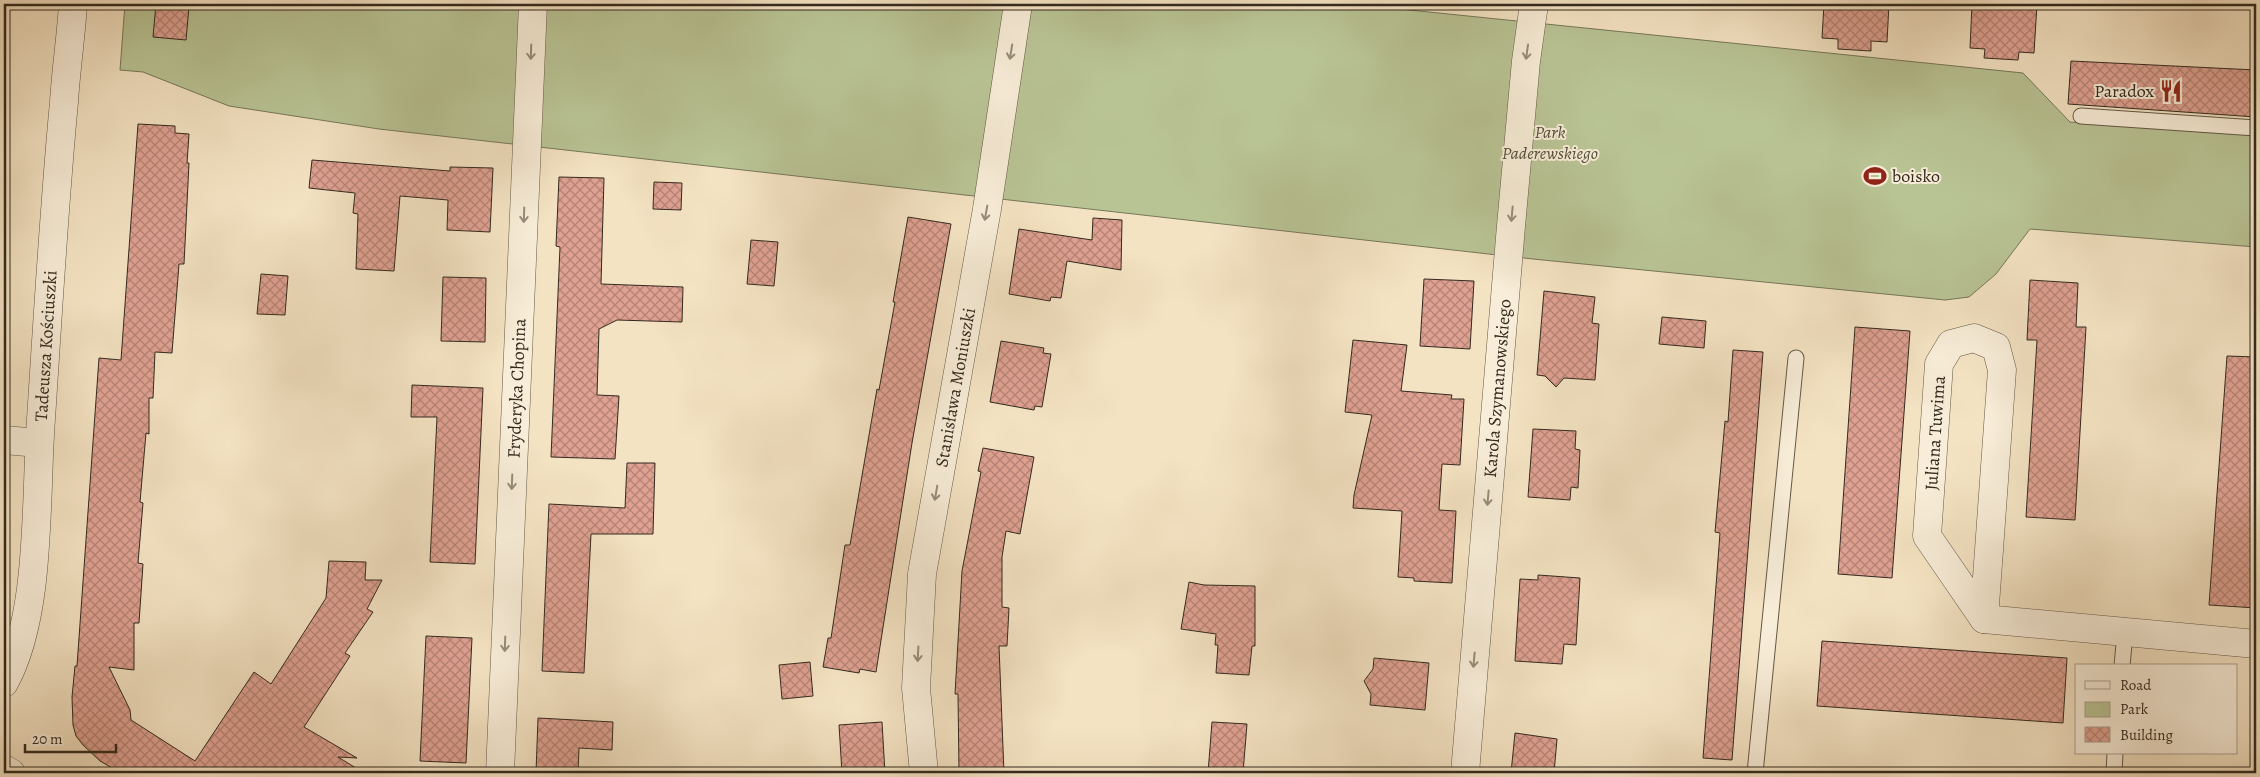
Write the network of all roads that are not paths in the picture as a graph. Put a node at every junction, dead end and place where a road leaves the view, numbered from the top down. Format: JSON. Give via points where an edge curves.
{"nodes":[{"id":1,"x":73,"y":4,"type":"edge"},
{"id":2,"x":533,"y":4,"type":"edge"},
{"id":3,"x":1018,"y":4,"type":"edge"},
{"id":4,"x":1534,"y":4,"type":"edge"},
{"id":5,"x":2081,"y":116,"type":"dead end"},
{"id":6,"x":2256,"y":128,"type":"edge"},
{"id":7,"x":1796,"y":358,"type":"dead end"},
{"id":8,"x":4,"y":440,"type":"edge"},
{"id":9,"x":39,"y":443,"type":"junction"},
{"id":10,"x":1984,"y":619,"type":"junction"},
{"id":11,"x":2125,"y":633,"type":"junction"},
{"id":12,"x":2256,"y":644,"type":"edge"},
{"id":13,"x":2122,"y":664,"type":"edge"},
{"id":14,"x":4,"y":683,"type":"edge"},
{"id":15,"x":2116,"y":754,"type":"edge"},
{"id":16,"x":4,"y":768,"type":"edge"},
{"id":17,"x":10,"y":773,"type":"edge"},
{"id":18,"x":500,"y":773,"type":"edge"},
{"id":19,"x":924,"y":773,"type":"edge"},
{"id":20,"x":1465,"y":773,"type":"edge"},
{"id":21,"x":1755,"y":773,"type":"edge"},
{"id":22,"x":2114,"y":773,"type":"edge"}],
"edges":[{"from":1,"to":9,"type":"street","name":"Tadeusza Kościuszki"},
{"from":2,"to":18,"type":"street","name":"Fryderyka Chopina","one_way":true},
{"from":3,"to":19,"type":"street","name":"Stanisława Moniuszki","one_way":true,"via":[[987,209],[922,574],[916,688]]},
{"from":4,"to":20,"type":"street","name":"Karola Szymanowskiego","one_way":true,"via":[[1512,217]]},
{"from":5,"to":6,"type":"lane"},
{"from":7,"to":21,"type":"lane"},
{"from":8,"to":9,"type":"street"},
{"from":9,"to":14,"type":"street","name":"Tadeusza Kościuszki","via":[[29,596],[14,664]]},
{"from":10,"to":10,"type":"street","name":"Juliana Tuwima","via":[[2002,370],[1996,347],[1974,338],[1951,344],[1939,364],[1928,536]]},
{"from":10,"to":11,"type":"street"},
{"from":11,"to":12,"type":"street"},
{"from":11,"to":13,"type":"lane"},
{"from":15,"to":22,"type":"lane"},
{"from":16,"to":17,"type":"street"}]}
